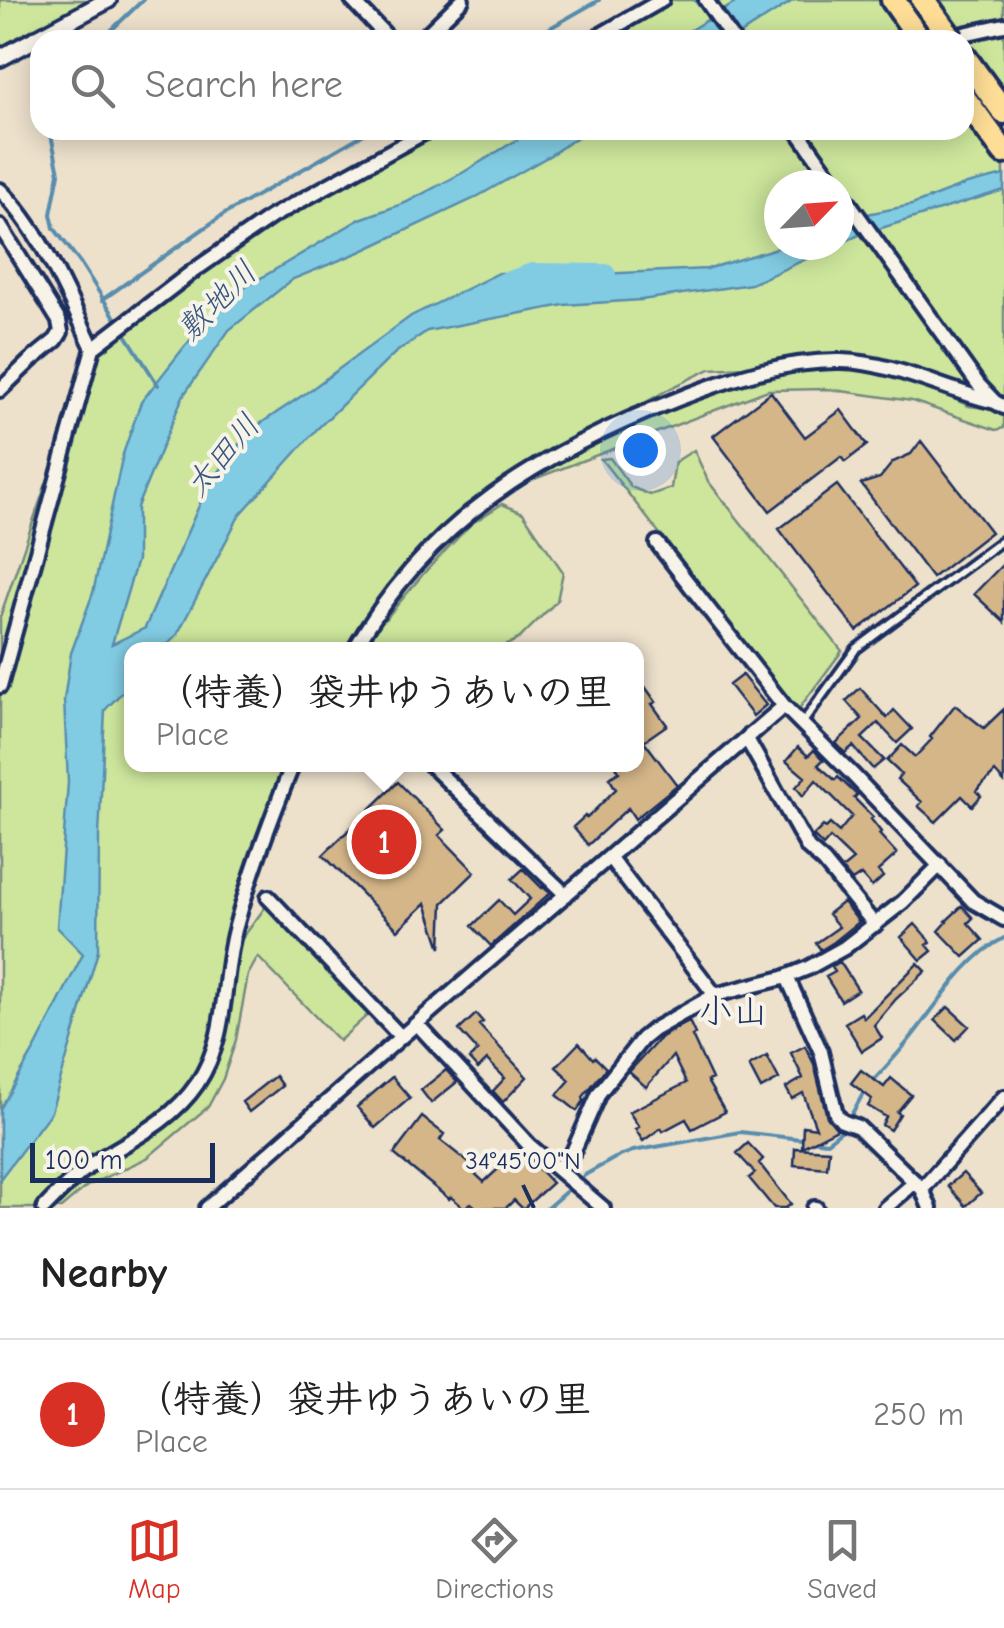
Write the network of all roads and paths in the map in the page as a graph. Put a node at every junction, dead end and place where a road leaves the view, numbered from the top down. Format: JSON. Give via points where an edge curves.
{"nodes":[{"id":1,"x":108,"y":0,"type":"edge"},
{"id":2,"x":352,"y":0,"type":"edge"},
{"id":3,"x":462,"y":0,"type":"edge"},
{"id":4,"x":662,"y":0,"type":"edge"},
{"id":5,"x":706,"y":0,"type":"edge"},
{"id":6,"x":892,"y":0,"type":"edge"},
{"id":7,"x":923,"y":0,"type":"edge"},
{"id":8,"x":1004,"y":25,"type":"edge"},
{"id":9,"x":52,"y":30,"type":"edge"},
{"id":10,"x":380,"y":30,"type":"edge"},
{"id":11,"x":431,"y":30,"type":"edge"},
{"id":12,"x":610,"y":30,"type":"edge"},
{"id":13,"x":727,"y":30,"type":"edge"},
{"id":14,"x":914,"y":30,"type":"edge"},
{"id":15,"x":945,"y":30,"type":"edge"},
{"id":16,"x":974,"y":32,"type":"edge"},
{"id":17,"x":30,"y":42,"type":"edge"},
{"id":18,"x":0,"y":58,"type":"edge"},
{"id":19,"x":974,"y":71,"type":"edge"},
{"id":20,"x":974,"y":112,"type":"edge"},
{"id":21,"x":1004,"y":112,"type":"edge"},
{"id":22,"x":411,"y":140,"type":"edge"},
{"id":23,"x":804,"y":140,"type":"edge"},
{"id":24,"x":1004,"y":152,"type":"edge"},
{"id":25,"x":826,"y":170,"type":"edge"},
{"id":26,"x":0,"y":190,"type":"edge"},
{"id":27,"x":854,"y":210,"type":"edge"},
{"id":28,"x":0,"y":226,"type":"edge"},
{"id":29,"x":93,"y":348,"type":"junction"},
{"id":30,"x":0,"y":390,"type":"edge"},
{"id":31,"x":999,"y":404,"type":"edge"},
{"id":32,"x":1004,"y":539,"type":"edge"},
{"id":33,"x":657,"y":544,"type":"dead end"},
{"id":34,"x":359,"y":642,"type":"edge"},
{"id":35,"x":0,"y":686,"type":"edge"},
{"id":36,"x":784,"y":706,"type":"junction"},
{"id":37,"x":802,"y":725,"type":"junction"},
{"id":38,"x":747,"y":739,"type":"junction"},
{"id":39,"x":290,"y":772,"type":"edge"},
{"id":40,"x":438,"y":772,"type":"edge"},
{"id":41,"x":610,"y":858,"type":"junction"},
{"id":42,"x":940,"y":865,"type":"junction"},
{"id":43,"x":566,"y":895,"type":"junction"},
{"id":44,"x":268,"y":897,"type":"dead end"},
{"id":45,"x":1004,"y":920,"type":"edge"},
{"id":46,"x":875,"y":925,"type":"junction"},
{"id":47,"x":787,"y":976,"type":"junction"},
{"id":48,"x":715,"y":995,"type":"junction"},
{"id":49,"x":417,"y":1024,"type":"junction"},
{"id":50,"x":401,"y":1037,"type":"junction"},
{"id":51,"x":1004,"y":1097,"type":"edge"},
{"id":52,"x":558,"y":1168,"type":"junction"},
{"id":53,"x":918,"y":1186,"type":"junction"},
{"id":54,"x":44,"y":1208,"type":"edge"},
{"id":55,"x":207,"y":1208,"type":"edge"},
{"id":56,"x":603,"y":1208,"type":"edge"},
{"id":57,"x":885,"y":1208,"type":"edge"},
{"id":58,"x":930,"y":1208,"type":"edge"}],
"edges":[{"from":1,"to":9,"type":"street"},
{"from":2,"to":10,"type":"street"},
{"from":3,"to":11,"type":"street"},
{"from":4,"to":12,"type":"street"},
{"from":5,"to":13,"type":"street"},
{"from":6,"to":14,"type":"highway"},
{"from":7,"to":15,"type":"highway","bridge":true},
{"from":8,"to":16,"type":"street"},
{"from":17,"to":18,"type":"street"},
{"from":19,"to":21,"type":"highway"},
{"from":20,"to":24,"type":"highway"},
{"from":22,"to":29,"type":"street","via":[[234,242]]},
{"from":23,"to":25,"type":"street"},
{"from":26,"to":29,"type":"street","via":[[40,246]]},
{"from":27,"to":31,"type":"street"},
{"from":28,"to":30,"type":"street","via":[[61,332]]},
{"from":29,"to":35,"type":"street"},
{"from":31,"to":34,"type":"street","via":[[880,366],[842,361],[714,385],[596,434],[509,482],[395,587]]},
{"from":32,"to":37,"type":"lane","via":[[856,649]]},
{"from":33,"to":36,"type":"street"},
{"from":36,"to":37,"type":"street"},
{"from":36,"to":38,"type":"street"},
{"from":37,"to":42,"type":"street"},
{"from":38,"to":41,"type":"street"},
{"from":38,"to":46,"type":"street","via":[[808,848]]},
{"from":39,"to":54,"type":"street","via":[[234,934],[214,1053],[196,1085],[176,1109],[93,1164]]},
{"from":40,"to":43,"type":"street"},
{"from":41,"to":43,"type":"street"},
{"from":41,"to":48,"type":"street"},
{"from":42,"to":45,"type":"street","via":[[973,901]]},
{"from":42,"to":46,"type":"street"},
{"from":43,"to":49,"type":"street"},
{"from":44,"to":50,"type":"street"},
{"from":46,"to":47,"type":"street"},
{"from":47,"to":48,"type":"street"},
{"from":47,"to":53,"type":"street","via":[[821,1052],[836,1114]]},
{"from":48,"to":52,"type":"street","via":[[642,1039],[598,1093],[573,1152]]},
{"from":49,"to":50,"type":"street"},
{"from":49,"to":52,"type":"street","via":[[528,1145]]},
{"from":50,"to":55,"type":"street"},
{"from":51,"to":53,"type":"street"},
{"from":52,"to":56,"type":"street"},
{"from":53,"to":57,"type":"street"},
{"from":53,"to":58,"type":"street"}]}
